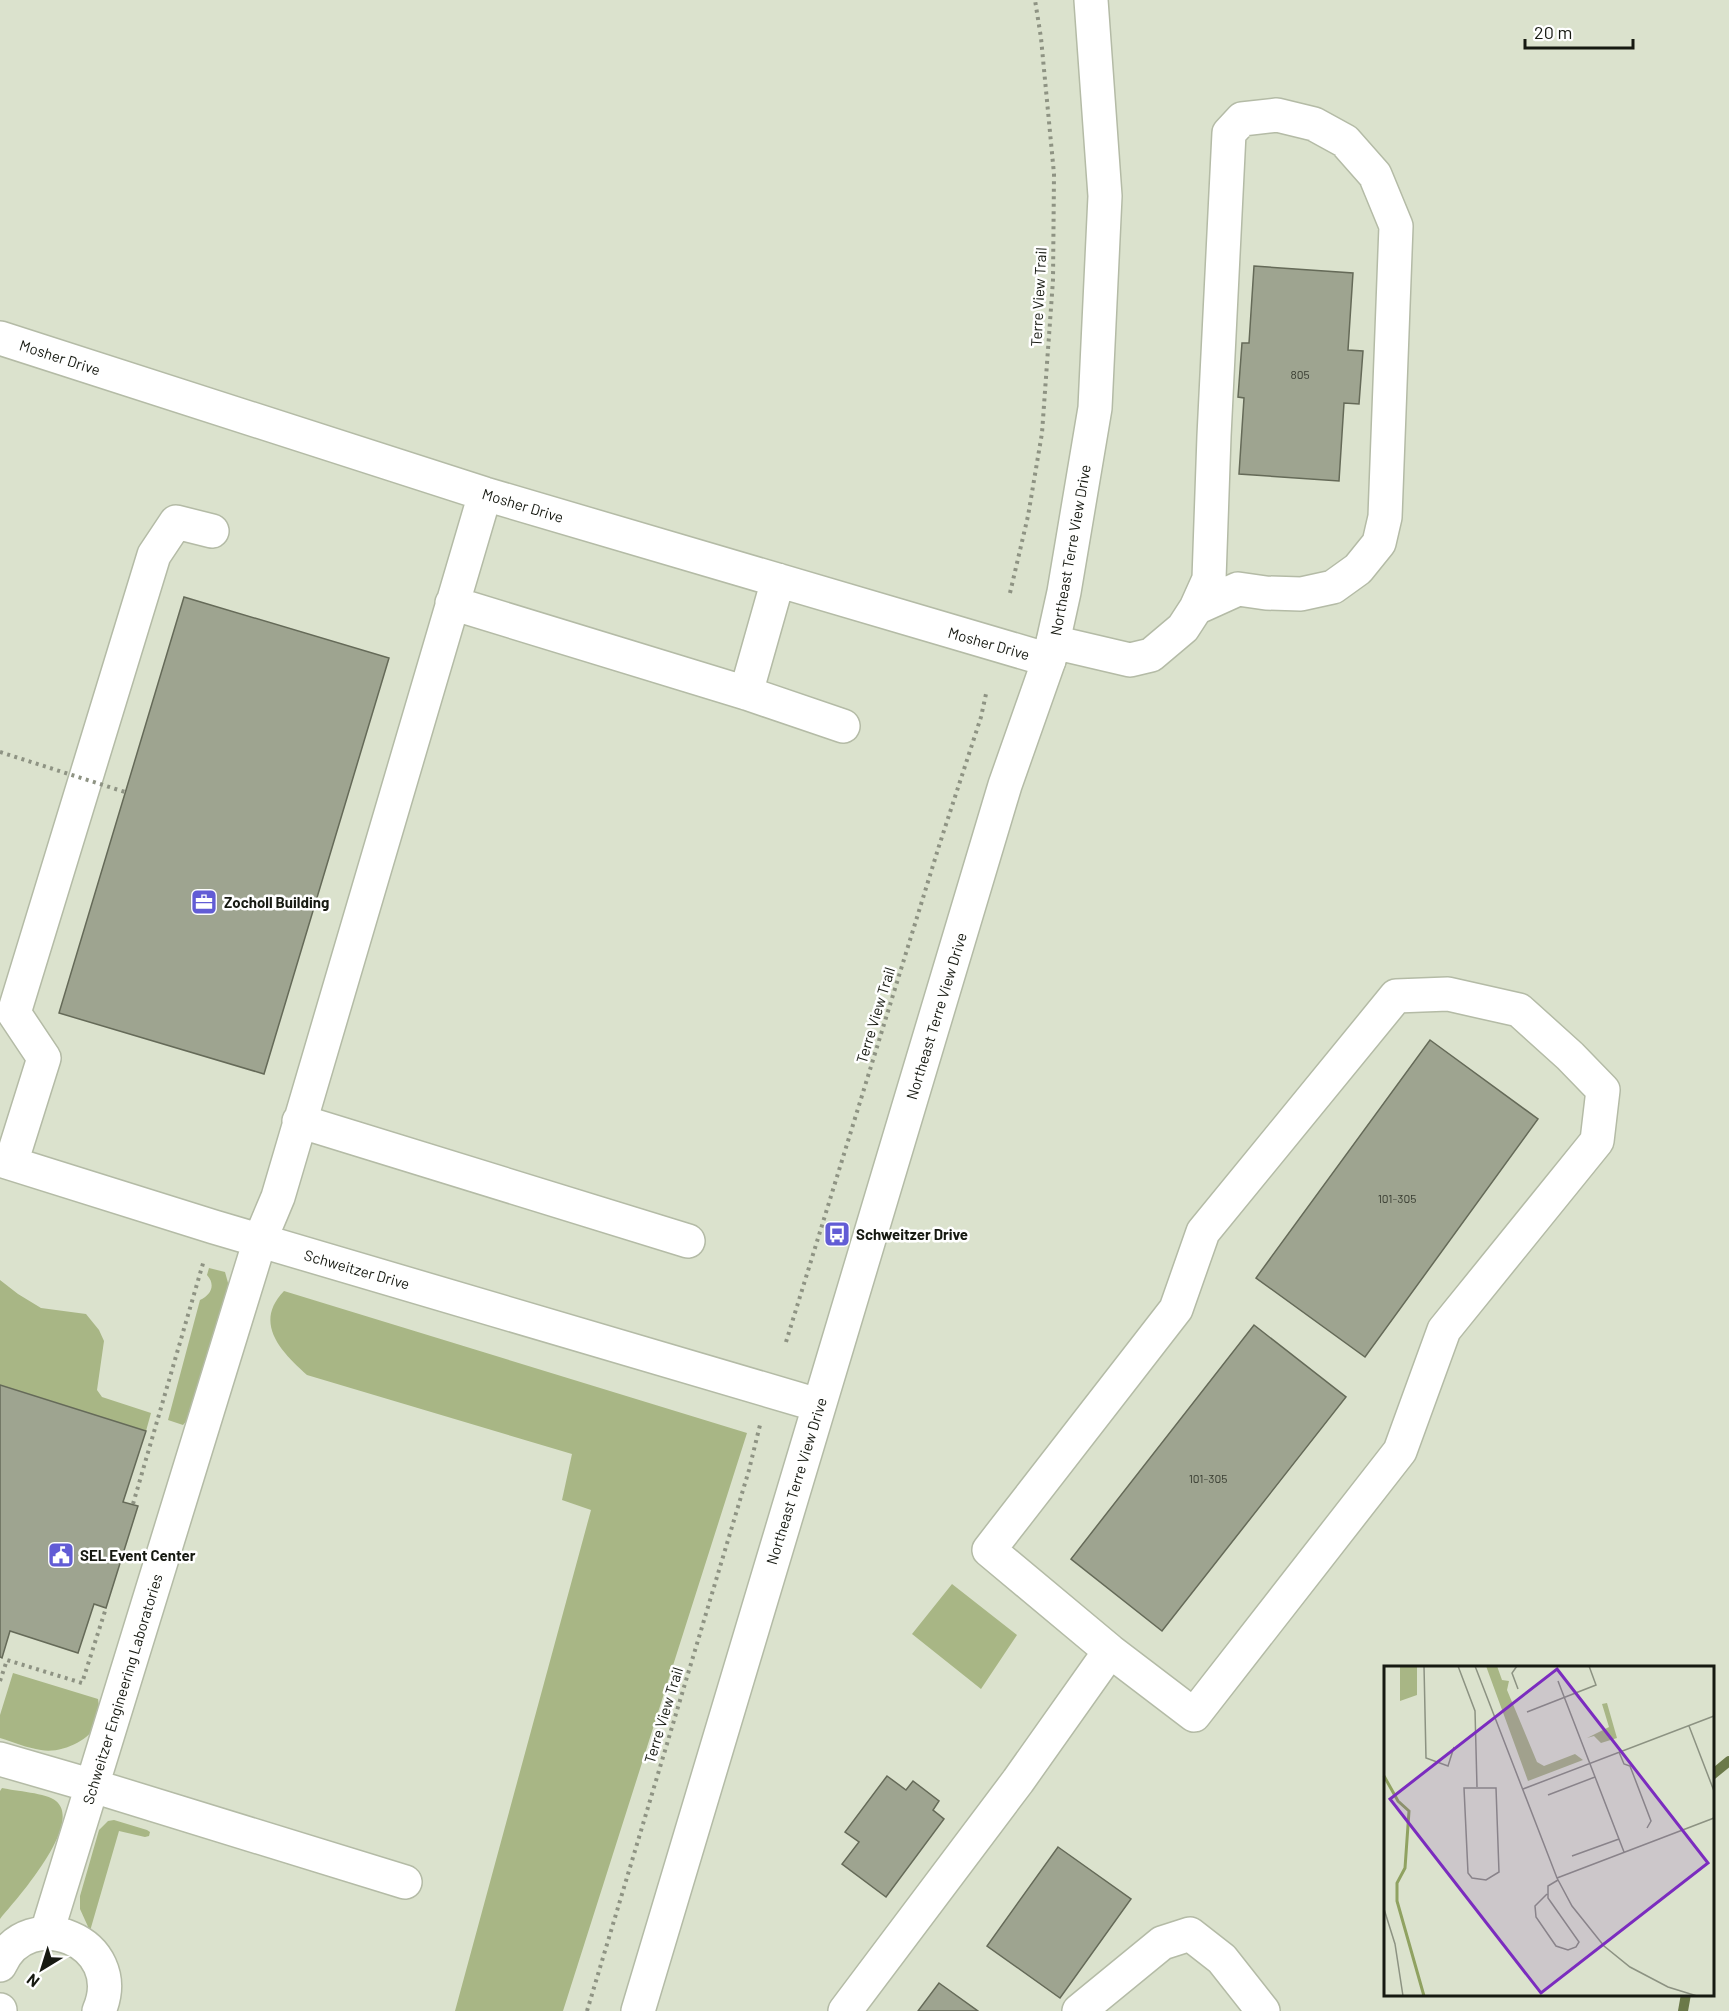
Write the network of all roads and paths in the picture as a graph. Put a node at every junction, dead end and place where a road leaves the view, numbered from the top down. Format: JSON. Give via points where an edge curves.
{"nodes":[{"id":1,"x":1035,"y":0,"type":"edge"},
{"id":2,"x":1091,"y":0,"type":"edge"},
{"id":3,"x":0,"y":338,"type":"edge"},
{"id":4,"x":486,"y":494,"type":"junction"},
{"id":5,"x":212,"y":531,"type":"dead end"},
{"id":6,"x":778,"y":580,"type":"junction"},
{"id":7,"x":1010,"y":593,"type":"dead end"},
{"id":8,"x":452,"y":603,"type":"junction"},
{"id":9,"x":1196,"y":608,"type":"junction"},
{"id":10,"x":1051,"y":651,"type":"junction"},
{"id":11,"x":746,"y":693,"type":"junction"},
{"id":12,"x":986,"y":694,"type":"dead end"},
{"id":13,"x":843,"y":726,"type":"dead end"},
{"id":14,"x":0,"y":752,"type":"edge"},
{"id":15,"x":125,"y":792,"type":"dead end"},
{"id":16,"x":299,"y":1122,"type":"junction"},
{"id":17,"x":5,"y":1161,"type":"edge"},
{"id":18,"x":214,"y":1227,"type":"junction"},
{"id":19,"x":260,"y":1240,"type":"junction"},
{"id":20,"x":688,"y":1241,"type":"dead end"},
{"id":21,"x":786,"y":1342,"type":"dead end"},
{"id":22,"x":818,"y":1405,"type":"junction"},
{"id":23,"x":760,"y":1425,"type":"dead end"},
{"id":24,"x":132,"y":1504,"type":"dead end"},
{"id":25,"x":106,"y":1608,"type":"dead end"},
{"id":26,"x":1110,"y":1651,"type":"junction"},
{"id":27,"x":0,"y":1681,"type":"edge"},
{"id":28,"x":0,"y":1759,"type":"edge"},
{"id":29,"x":93,"y":1785,"type":"junction"},
{"id":30,"x":405,"y":1882,"type":"dead end"},
{"id":31,"x":47,"y":1932,"type":"junction"},
{"id":32,"x":0,"y":1965,"type":"edge"},
{"id":33,"x":99,"y":2011,"type":"edge"},
{"id":34,"x":587,"y":2011,"type":"edge"},
{"id":35,"x":638,"y":2011,"type":"edge"},
{"id":36,"x":845,"y":2011,"type":"edge"},
{"id":37,"x":1079,"y":2011,"type":"edge"},
{"id":38,"x":1263,"y":2011,"type":"edge"}],
"edges":[{"from":1,"to":7,"type":"path","name":"Terre View Trail","via":[[1054,174],[1053,280],[1042,433]]},
{"from":2,"to":10,"type":"main road","name":"Northeast Terre View Drive","via":[[1105,196],[1095,408]]},
{"from":3,"to":4,"type":"main road","name":"Mosher Drive"},
{"from":4,"to":6,"type":"main road","name":"Mosher Drive"},
{"from":4,"to":8,"type":"main road","name":"Schweitzer Engineering Laboratories"},
{"from":5,"to":17,"type":"main road","via":[[176,522],[154,555],[14,1013],[44,1058]]},
{"from":6,"to":10,"type":"main road","name":"Mosher Drive"},
{"from":6,"to":11,"type":"main road"},
{"from":8,"to":11,"type":"main road"},
{"from":8,"to":16,"type":"main road","name":"Schweitzer Engineering Laboratories"},
{"from":9,"to":9,"type":"main road","name":"Mosher Drive","via":[[1209,579],[1229,134],[1242,119],[1277,115],[1314,124],[1345,141],[1375,175],[1396,226],[1384,517],[1379,543],[1358,570],[1333,587],[1301,594],[1238,589]]},
{"from":9,"to":10,"type":"main road","name":"Mosher Drive","via":[[1183,627],[1151,655],[1130,660]]},
{"from":10,"to":22,"type":"main road","name":"Northeast Terre View Drive","via":[[1005,785]]},
{"from":11,"to":13,"type":"main road"},
{"from":12,"to":21,"type":"path","name":"Terre View Trail"},
{"from":14,"to":15,"type":"path","bridge":true},
{"from":16,"to":19,"type":"main road","name":"Schweitzer Engineering Laboratories","via":[[278,1197]]},
{"from":16,"to":20,"type":"main road"},
{"from":17,"to":18,"type":"main road","name":"Schweitzer Drive"},
{"from":18,"to":19,"type":"main road","name":"Schweitzer Drive"},
{"from":18,"to":24,"type":"path"},
{"from":19,"to":22,"type":"main road","name":"Schweitzer Drive"},
{"from":19,"to":29,"type":"main road","name":"Schweitzer Engineering Laboratories"},
{"from":22,"to":35,"type":"main road","name":"Northeast Terre View Drive"},
{"from":23,"to":34,"type":"path","name":"Terre View Trail"},
{"from":25,"to":27,"type":"path","via":[[82,1683],[7,1660]]},
{"from":26,"to":26,"type":"main road","via":[[989,1550],[1176,1309],[1203,1232],[1396,996],[1448,994],[1519,1010],[1603,1090],[1597,1141],[1444,1330],[1400,1451],[1194,1715]]},
{"from":26,"to":36,"type":"main road"},
{"from":28,"to":29,"type":"main road"},
{"from":29,"to":30,"type":"main road"},
{"from":29,"to":31,"type":"main road","name":"Schweitzer Engineering Laboratories"},
{"from":31,"to":32,"type":"main road","via":[[29,1936],[13,1947]]},
{"from":31,"to":33,"type":"main road","via":[[80,1942],[92,1952],[105,1984]]},
{"from":37,"to":38,"type":"main road","via":[[1162,1943],[1190,1934],[1222,1959]]}]}
